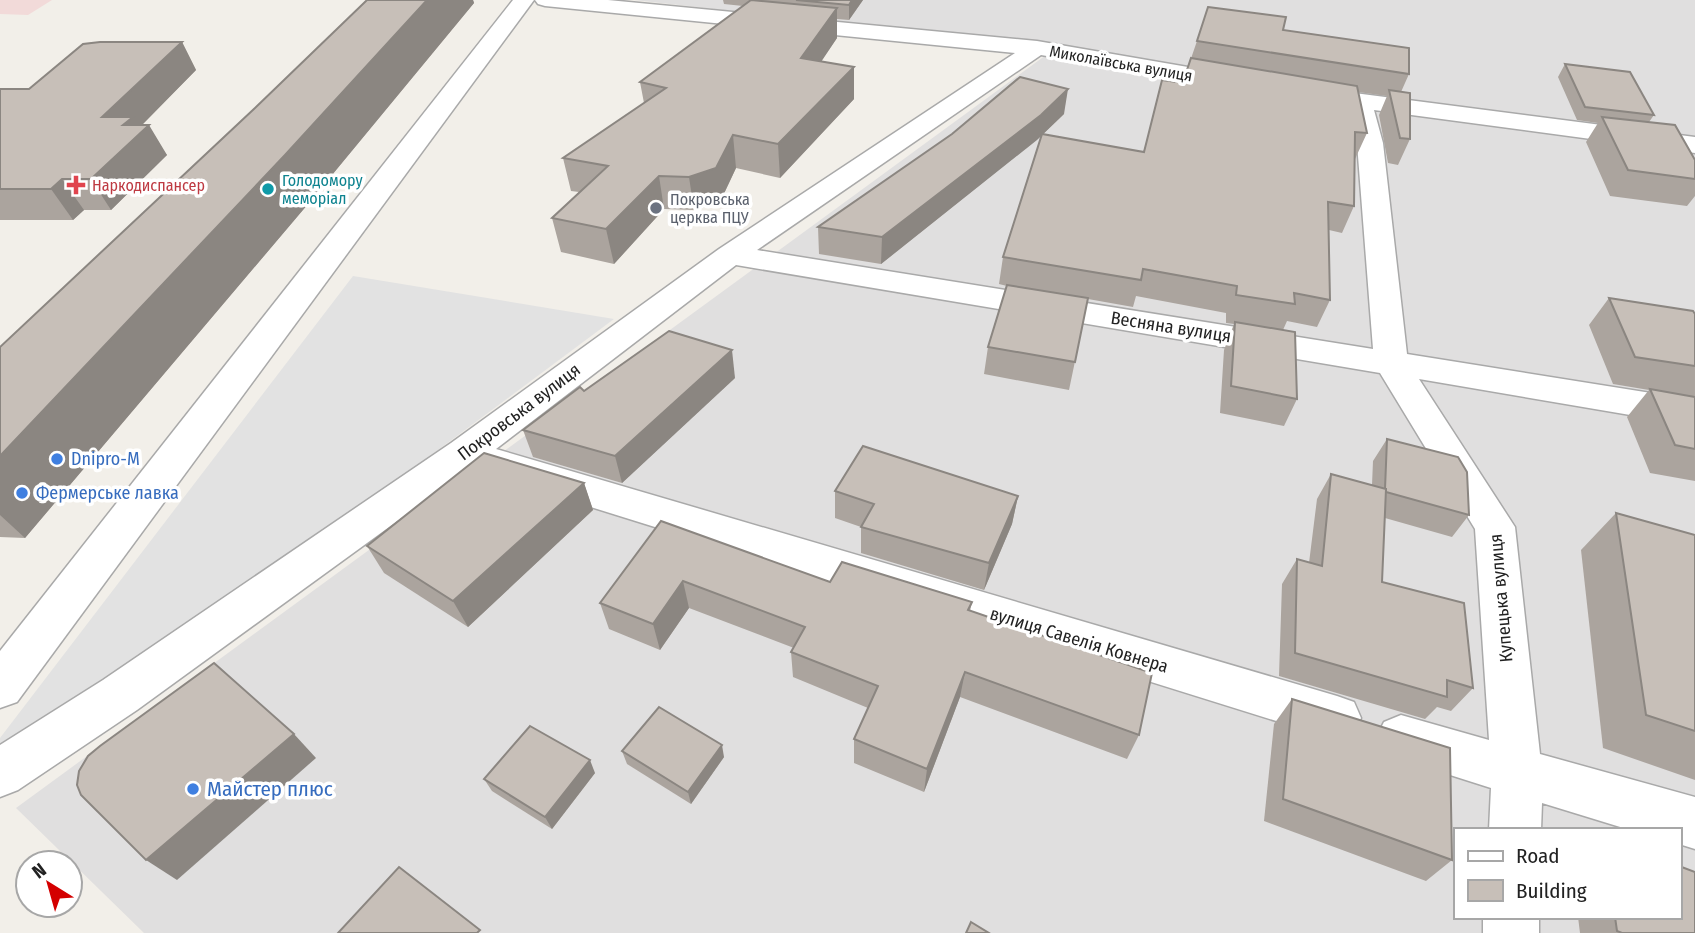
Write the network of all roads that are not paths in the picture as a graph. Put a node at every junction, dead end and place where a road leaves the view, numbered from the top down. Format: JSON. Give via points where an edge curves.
{"nodes":[{"id":1,"x":524,"y":0,"type":"edge"},
{"id":2,"x":545,"y":0,"type":"edge"},
{"id":3,"x":1037,"y":48,"type":"junction"},
{"id":4,"x":1266,"y":87,"type":"edge"},
{"id":5,"x":1293,"y":92,"type":"edge"},
{"id":6,"x":1360,"y":103,"type":"junction"},
{"id":7,"x":1695,"y":145,"type":"edge"},
{"id":8,"x":730,"y":255,"type":"junction"},
{"id":9,"x":1391,"y":363,"type":"junction"},
{"id":10,"x":1695,"y":413,"type":"edge"},
{"id":11,"x":464,"y":453,"type":"junction"},
{"id":12,"x":0,"y":687,"type":"edge"},
{"id":13,"x":0,"y":773,"type":"edge"},
{"id":14,"x":1517,"y":773,"type":"junction"},
{"id":15,"x":1695,"y":823,"type":"edge"},
{"id":16,"x":1515,"y":828,"type":"edge"}],
"edges":[{"from":1,"to":12,"type":"street"},
{"from":2,"to":3,"type":"street","name":"Миколаївська вулиця"},
{"from":3,"to":4,"type":"street","name":"Миколаївська вулиця"},
{"from":3,"to":8,"type":"street","name":"Покровська вулиця"},
{"from":5,"to":6,"type":"street"},
{"from":6,"to":7,"type":"street"},
{"from":6,"to":9,"type":"street","name":"Купецька вулиця","via":[[1370,143]]},
{"from":8,"to":9,"type":"street","name":"Весняна вулиця"},
{"from":8,"to":11,"type":"street","name":"Покровська вулиця"},
{"from":9,"to":10,"type":"street","name":"Весняна вулиця"},
{"from":9,"to":14,"type":"street","name":"Купецька вулиця","via":[[1495,527]]},
{"from":11,"to":13,"type":"street","name":"Покровська вулиця","via":[[131,687]]},
{"from":11,"to":14,"type":"street","name":"вулиця Савелія Ковнера"},
{"from":14,"to":15,"type":"street","name":"вулиця Савелія Ковнера"},
{"from":14,"to":16,"type":"street","name":"Купецька вулиця"}]}
